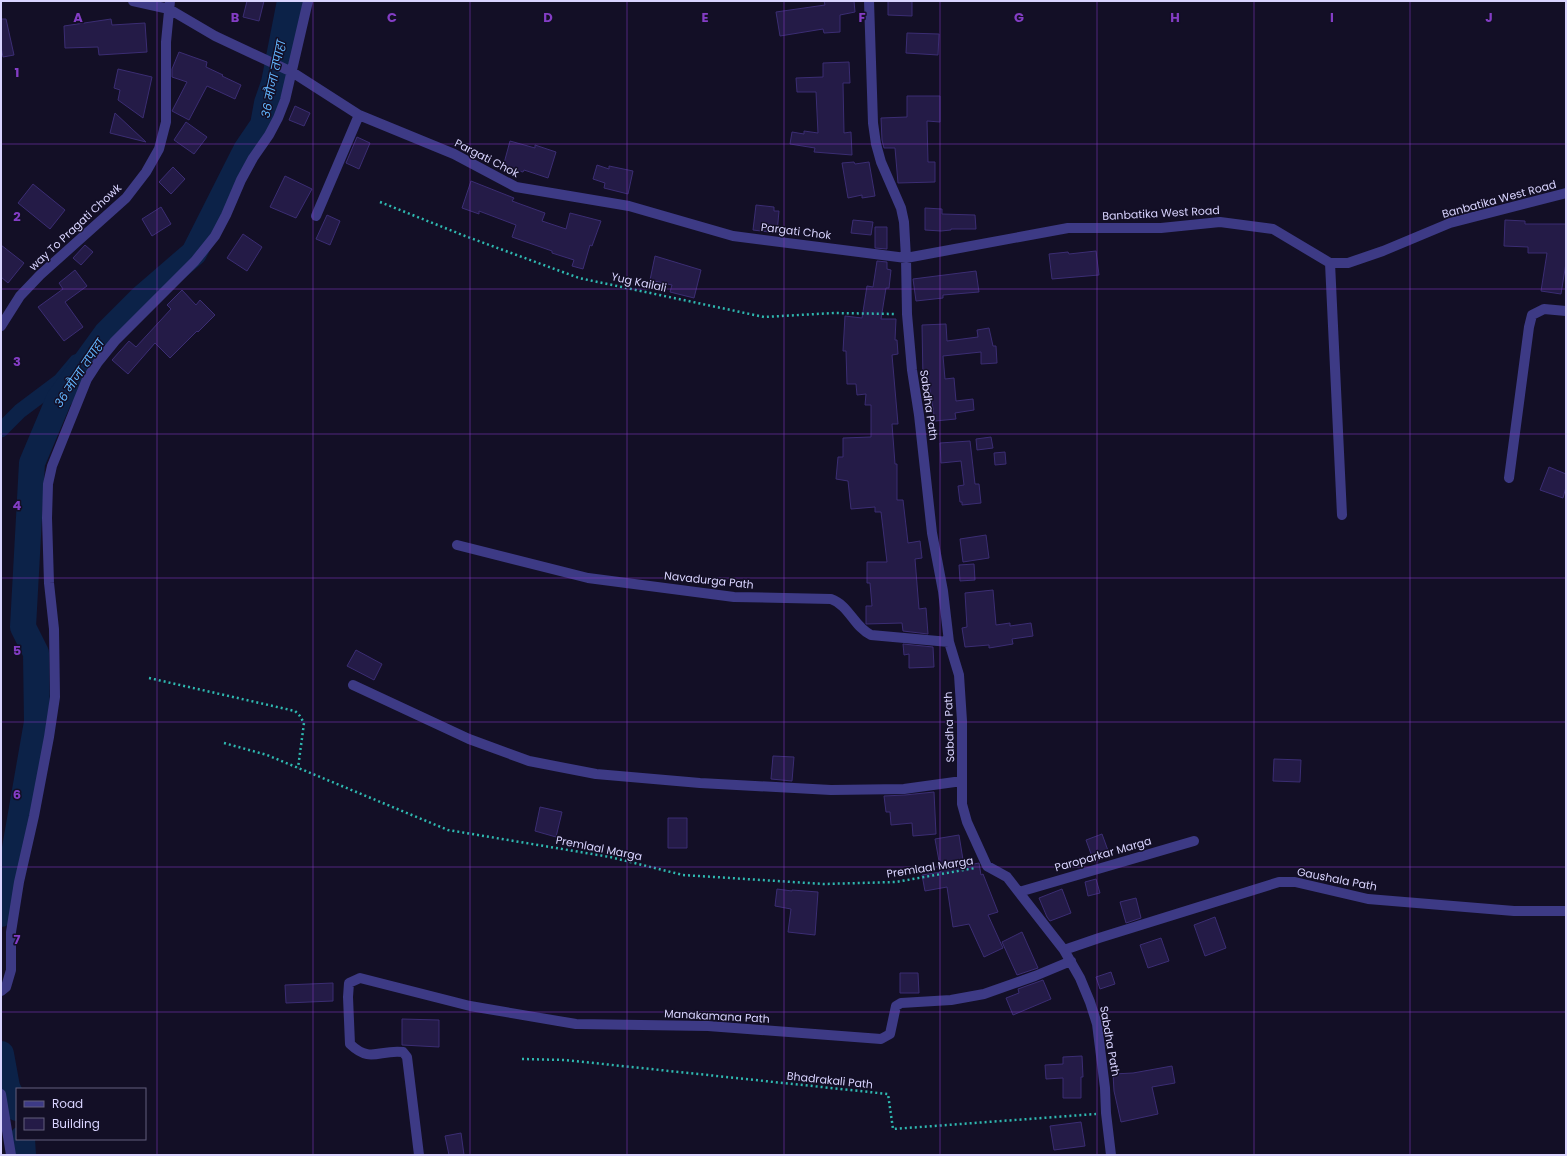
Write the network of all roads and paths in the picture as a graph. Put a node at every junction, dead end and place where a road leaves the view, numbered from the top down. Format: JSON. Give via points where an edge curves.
{"nodes":[{"id":1,"x":133,"y":1,"type":"edge"},
{"id":2,"x":308,"y":1,"type":"edge"},
{"id":3,"x":869,"y":1,"type":"edge"},
{"id":4,"x":169,"y":5,"type":"edge"},
{"id":5,"x":289,"y":70,"type":"junction"},
{"id":6,"x":359,"y":115,"type":"junction"},
{"id":7,"x":1566,"y":193,"type":"edge"},
{"id":8,"x":380,"y":202,"type":"dead end"},
{"id":9,"x":316,"y":216,"type":"dead end"},
{"id":10,"x":906,"y":258,"type":"junction"},
{"id":11,"x":1330,"y":263,"type":"junction"},
{"id":12,"x":1566,"y":311,"type":"edge"},
{"id":13,"x":906,"y":314,"type":"junction"},
{"id":14,"x":1,"y":326,"type":"edge"},
{"id":15,"x":1508,"y":478,"type":"dead end"},
{"id":16,"x":1342,"y":515,"type":"dead end"},
{"id":17,"x":457,"y":545,"type":"dead end"},
{"id":18,"x":949,"y":642,"type":"junction"},
{"id":19,"x":149,"y":678,"type":"dead end"},
{"id":20,"x":353,"y":685,"type":"dead end"},
{"id":21,"x":224,"y":743,"type":"dead end"},
{"id":22,"x":298,"y":768,"type":"junction"},
{"id":23,"x":962,"y":781,"type":"junction"},
{"id":24,"x":1194,"y":841,"type":"dead end"},
{"id":25,"x":987,"y":866,"type":"junction"},
{"id":26,"x":1019,"y":892,"type":"junction"},
{"id":27,"x":1566,"y":911,"type":"edge"},
{"id":28,"x":1064,"y":950,"type":"junction"},
{"id":29,"x":1071,"y":961,"type":"junction"},
{"id":30,"x":1,"y":991,"type":"edge"},
{"id":31,"x":522,"y":1058,"type":"dead end"},
{"id":32,"x":1,"y":1094,"type":"edge"},
{"id":33,"x":1106,"y":1113,"type":"junction"},
{"id":34,"x":11,"y":1155,"type":"edge"},
{"id":35,"x":419,"y":1155,"type":"edge"},
{"id":36,"x":1111,"y":1155,"type":"edge"}],
"edges":[{"from":1,"to":4,"type":"street","name":"Pargati Chok"},
{"from":2,"to":5,"type":"street"},
{"from":3,"to":10,"type":"street","name":"Sabdha Path","via":[[873,124],[881,162],[901,208]]},
{"from":4,"to":5,"type":"street","name":"Pargati Chok","via":[[215,36]]},
{"from":4,"to":14,"type":"street","name":"way To Pragati Chowk","via":[[166,42],[166,122],[159,149],[146,172],[126,198],[40,275],[20,296]]},
{"from":5,"to":6,"type":"street","name":"Pargati Chok"},
{"from":5,"to":30,"type":"street","via":[[285,100],[278,118],[241,180],[214,236],[194,261],[115,341],[98,362],[87,379],[52,466],[48,484],[47,518],[49,583],[54,629],[55,697],[19,882],[11,932],[11,970],[6,987]]},
{"from":6,"to":9,"type":"street"},
{"from":6,"to":10,"type":"street","name":"Pargati Chok","via":[[454,154],[516,187],[629,206],[733,236]]},
{"from":7,"to":11,"type":"street","name":"Banbatika West Road","via":[[1450,223],[1348,264]]},
{"from":8,"to":13,"type":"path","name":"Yug Kailali","via":[[587,280],[764,317],[834,313]]},
{"from":10,"to":11,"type":"street","name":"Banbatika West Road","via":[[1068,228],[1161,228],[1220,222],[1274,229]]},
{"from":10,"to":13,"type":"street","name":"Sabdha Path"},
{"from":11,"to":16,"type":"street"},
{"from":12,"to":15,"type":"street","via":[[1544,309],[1532,314]]},
{"from":13,"to":18,"type":"street","name":"Sabdha Path","via":[[932,533]]},
{"from":17,"to":18,"type":"street","name":"Navadurga Path","via":[[588,578],[734,597],[831,599],[840,603],[863,630],[872,634]]},
{"from":18,"to":23,"type":"street","name":"Sabdha Path","via":[[959,675]]},
{"from":19,"to":22,"type":"path","via":[[295,711],[304,723]]},
{"from":20,"to":23,"type":"street","via":[[469,739],[529,760],[596,774],[831,790],[904,789]]},
{"from":21,"to":22,"type":"path","name":"Premlaal Marga","via":[[267,755]]},
{"from":22,"to":25,"type":"path","name":"Premlaal Marga","via":[[448,830],[610,857],[682,875],[824,884],[896,882]]},
{"from":23,"to":25,"type":"street","name":"Sabdha Path","via":[[962,804],[967,822]]},
{"from":24,"to":26,"type":"street","name":"Paroparkar Marga"},
{"from":25,"to":26,"type":"street","name":"Sabdha Path","via":[[1007,877]]},
{"from":26,"to":28,"type":"street","name":"Sabdha Path"},
{"from":27,"to":28,"type":"street","name":"Gaushala Path","via":[[1514,911],[1368,899],[1295,882],[1283,882]]},
{"from":28,"to":29,"type":"street","name":"Sabdha Path"},
{"from":29,"to":33,"type":"street","name":"Sabdha Path","via":[[1097,1024],[1106,1088]]},
{"from":29,"to":35,"type":"street","name":"Manakamana Path","via":[[984,994],[951,1000],[901,1003],[896,1006],[890,1034],[881,1039],[708,1026],[576,1024],[470,1006],[360,978],[349,983],[350,1044],[357,1051],[370,1056],[393,1050],[403,1052],[407,1057]]},
{"from":31,"to":33,"type":"path","name":"Bhadrakali Path","via":[[565,1060],[888,1094],[892,1129]]},
{"from":32,"to":34,"type":"street"},
{"from":33,"to":36,"type":"street","name":"Sabdha Path"}]}
